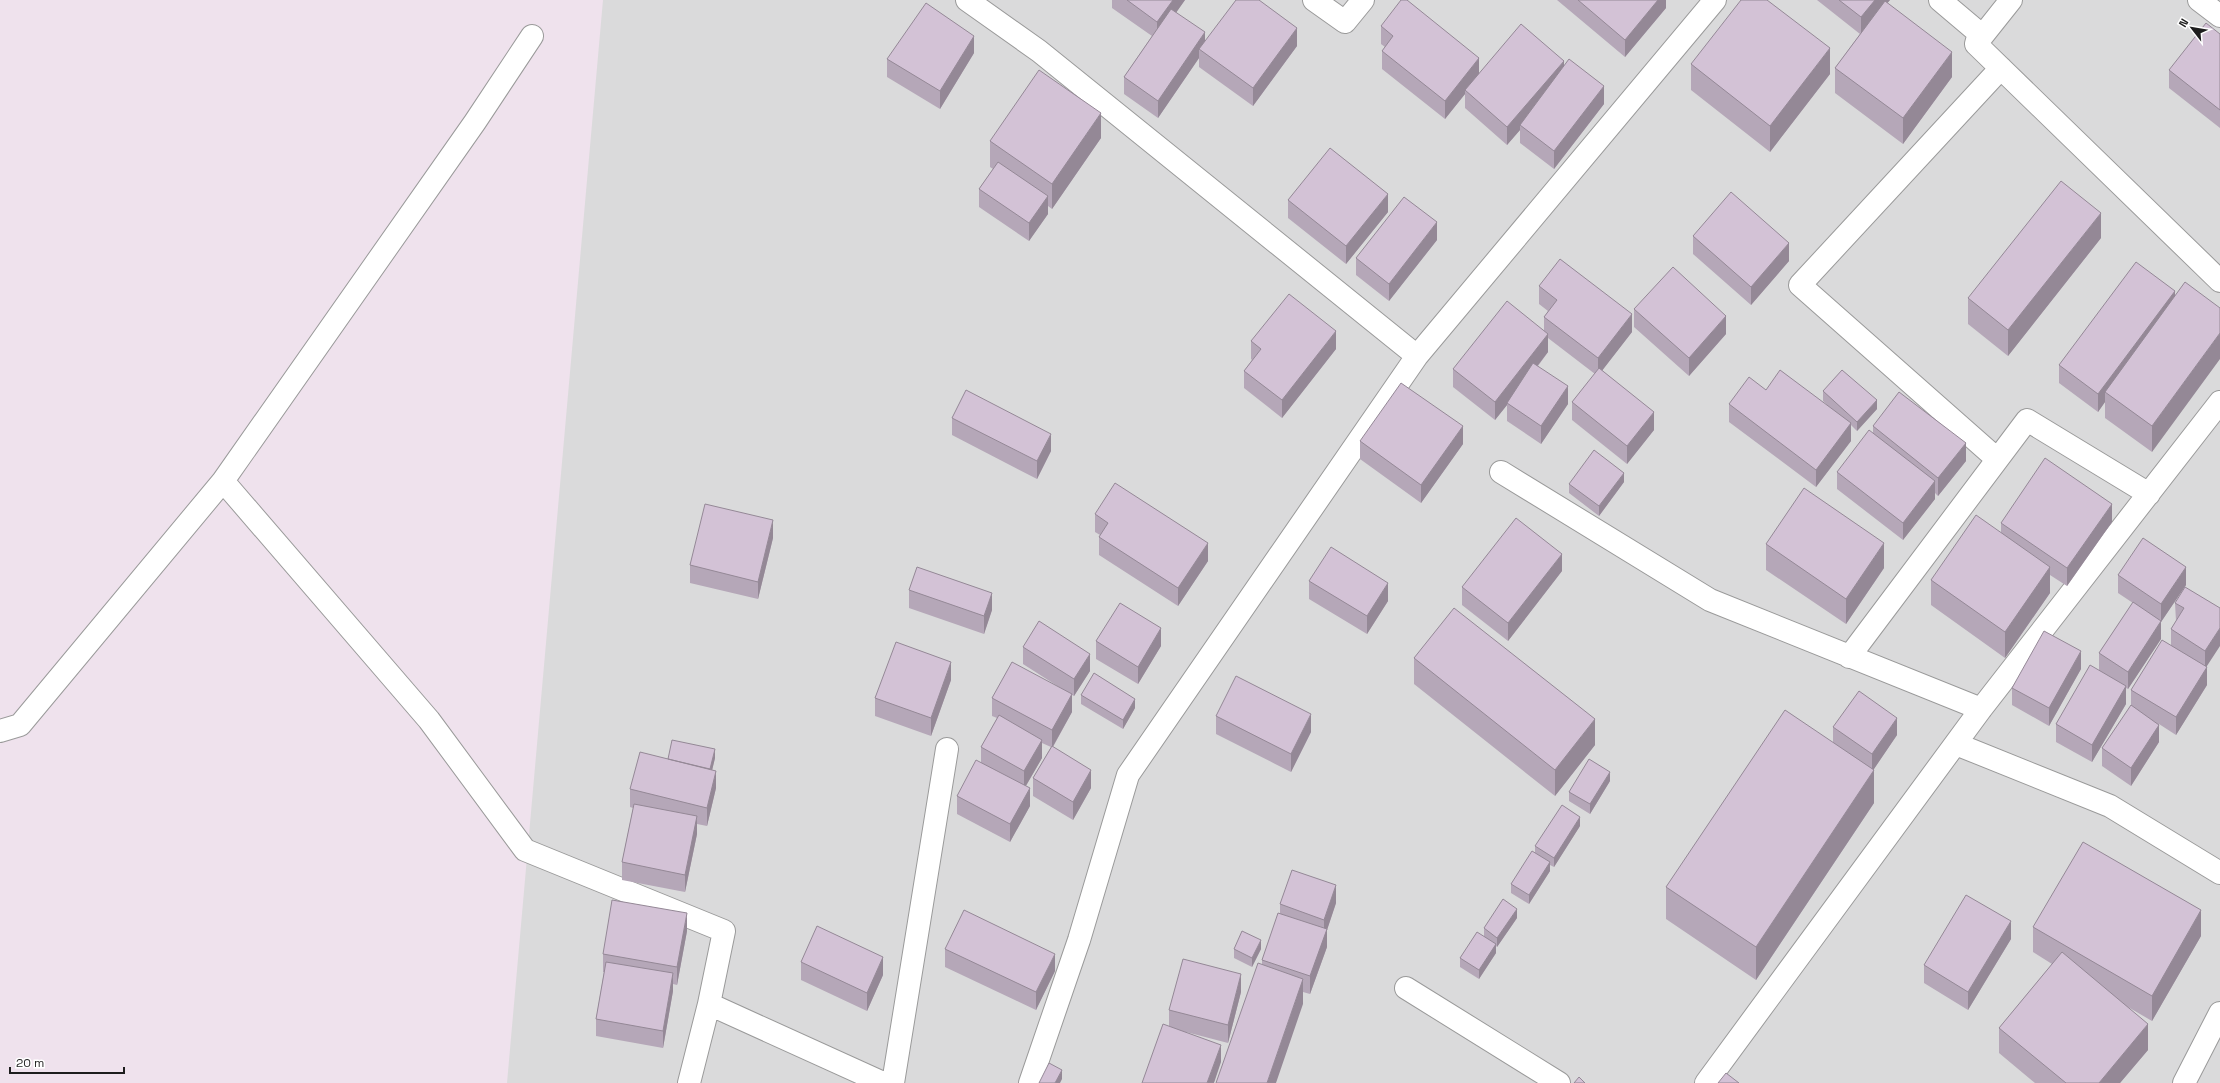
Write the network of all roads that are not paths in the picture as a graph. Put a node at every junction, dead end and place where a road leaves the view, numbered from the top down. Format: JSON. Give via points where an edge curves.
{"nodes":[{"id":1,"x":967,"y":0,"type":"edge"},
{"id":2,"x":1314,"y":0,"type":"edge"},
{"id":3,"x":1363,"y":0,"type":"edge"},
{"id":4,"x":1715,"y":0,"type":"edge"},
{"id":5,"x":1940,"y":0,"type":"edge"},
{"id":6,"x":2011,"y":0,"type":"edge"},
{"id":7,"x":2199,"y":0,"type":"edge"},
{"id":8,"x":2220,"y":16,"type":"edge"},
{"id":9,"x":532,"y":36,"type":"dead end"},
{"id":10,"x":1976,"y":44,"type":"junction"},
{"id":11,"x":2001,"y":68,"type":"junction"},
{"id":12,"x":2220,"y":281,"type":"edge"},
{"id":13,"x":1417,"y":356,"type":"junction"},
{"id":14,"x":2220,"y":402,"type":"edge"},
{"id":15,"x":1997,"y":459,"type":"junction"},
{"id":16,"x":1501,"y":472,"type":"dead end"},
{"id":17,"x":222,"y":481,"type":"junction"},
{"id":18,"x":2149,"y":494,"type":"junction"},
{"id":19,"x":1849,"y":657,"type":"junction"},
{"id":20,"x":1981,"y":709,"type":"junction"},
{"id":21,"x":0,"y":731,"type":"edge"},
{"id":22,"x":1956,"y":744,"type":"junction"},
{"id":23,"x":947,"y":749,"type":"dead end"},
{"id":24,"x":2220,"y":873,"type":"edge"},
{"id":25,"x":1406,"y":988,"type":"dead end"},
{"id":26,"x":708,"y":1004,"type":"junction"},
{"id":27,"x":2220,"y":1013,"type":"edge"},
{"id":28,"x":689,"y":1083,"type":"edge"},
{"id":29,"x":883,"y":1083,"type":"edge"},
{"id":30,"x":893,"y":1083,"type":"edge"},
{"id":31,"x":1030,"y":1083,"type":"edge"},
{"id":32,"x":1559,"y":1083,"type":"edge"},
{"id":33,"x":1706,"y":1083,"type":"edge"},
{"id":34,"x":2184,"y":1083,"type":"edge"}],
"edges":[{"from":1,"to":13,"type":"street","via":[[1038,51]]},
{"from":2,"to":3,"type":"street","via":[[1345,22]]},
{"from":4,"to":13,"type":"street"},
{"from":5,"to":10,"type":"street","via":[[1979,33]]},
{"from":6,"to":10,"type":"street"},
{"from":7,"to":8,"type":"street"},
{"from":9,"to":17,"type":"street","via":[[475,122]]},
{"from":10,"to":11,"type":"street"},
{"from":11,"to":12,"type":"street"},
{"from":11,"to":15,"type":"street","via":[[1800,285]]},
{"from":13,"to":31,"type":"street","via":[[1128,775],[1080,940]]},
{"from":14,"to":18,"type":"street"},
{"from":15,"to":18,"type":"street","via":[[2027,420]]},
{"from":15,"to":19,"type":"street"},
{"from":16,"to":19,"type":"street","via":[[1710,600]]},
{"from":17,"to":21,"type":"street","via":[[20,725]]},
{"from":17,"to":26,"type":"street","via":[[429,720],[525,850],[724,931]]},
{"from":18,"to":20,"type":"street"},
{"from":19,"to":20,"type":"street"},
{"from":20,"to":22,"type":"street"},
{"from":22,"to":24,"type":"street","via":[[2110,806]]},
{"from":22,"to":33,"type":"street"},
{"from":23,"to":30,"type":"street"},
{"from":25,"to":32,"type":"street"},
{"from":26,"to":28,"type":"street"},
{"from":26,"to":29,"type":"street"},
{"from":27,"to":34,"type":"street"}]}
